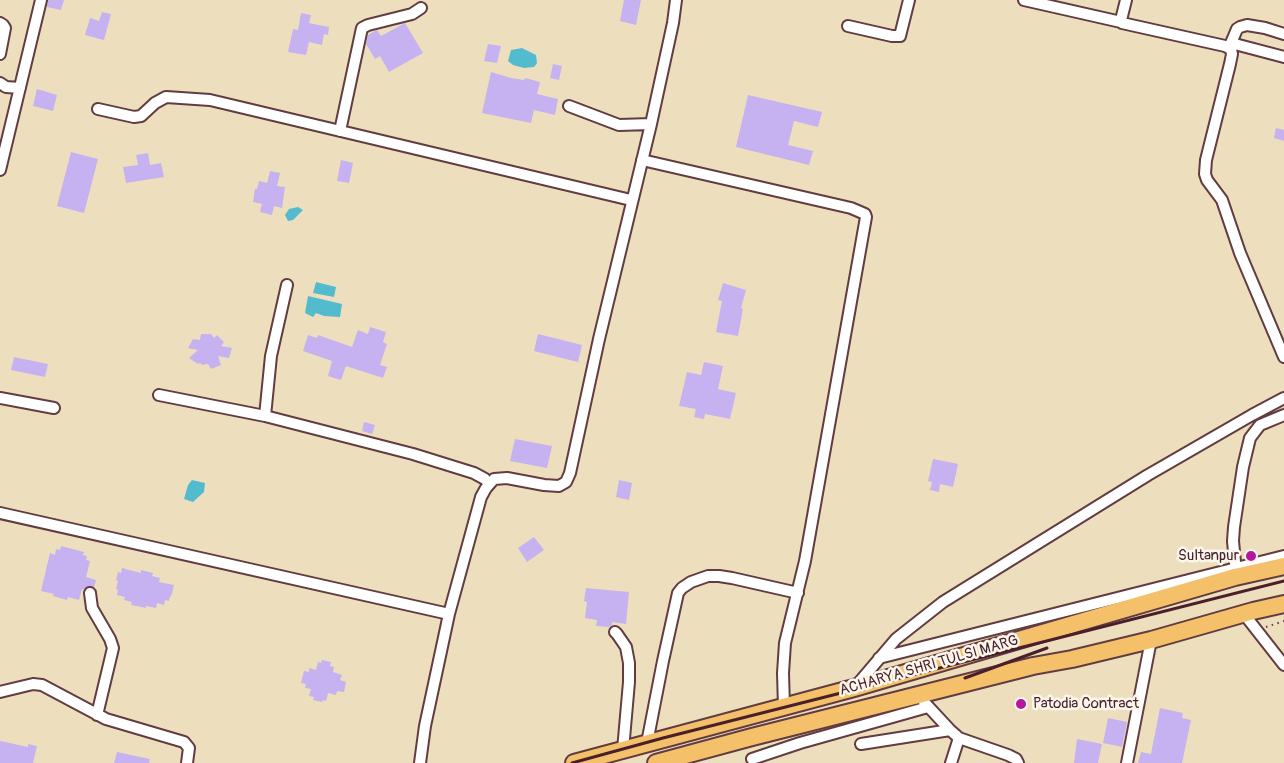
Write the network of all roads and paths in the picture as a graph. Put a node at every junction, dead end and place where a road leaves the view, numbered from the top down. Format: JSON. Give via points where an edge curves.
{"nodes":[{"id":1,"x":41,"y":0,"type":"edge"},
{"id":2,"x":676,"y":0,"type":"edge"},
{"id":3,"x":909,"y":0,"type":"edge"},
{"id":4,"x":1024,"y":0,"type":"edge"},
{"id":5,"x":1126,"y":0,"type":"edge"},
{"id":6,"x":421,"y":8,"type":"dead end"},
{"id":7,"x":1121,"y":22,"type":"junction"},
{"id":8,"x":0,"y":23,"type":"edge"},
{"id":9,"x":848,"y":26,"type":"dead end"},
{"id":10,"x":1284,"y":34,"type":"edge"},
{"id":11,"x":1230,"y":46,"type":"junction"},
{"id":12,"x":0,"y":54,"type":"edge"},
{"id":13,"x":1284,"y":57,"type":"edge"},
{"id":14,"x":0,"y":83,"type":"edge"},
{"id":15,"x":20,"y":88,"type":"junction"},
{"id":16,"x":569,"y":106,"type":"dead end"},
{"id":17,"x":98,"y":109,"type":"dead end"},
{"id":18,"x":651,"y":124,"type":"junction"},
{"id":19,"x":340,"y":131,"type":"junction"},
{"id":20,"x":2,"y":152,"type":"edge"},
{"id":21,"x":642,"y":160,"type":"junction"},
{"id":22,"x":0,"y":170,"type":"edge"},
{"id":23,"x":631,"y":200,"type":"junction"},
{"id":24,"x":287,"y":285,"type":"dead end"},
{"id":25,"x":1284,"y":357,"type":"edge"},
{"id":26,"x":159,"y":395,"type":"dead end"},
{"id":27,"x":0,"y":398,"type":"edge"},
{"id":28,"x":1284,"y":398,"type":"edge"},
{"id":29,"x":54,"y":408,"type":"dead end"},
{"id":30,"x":1284,"y":414,"type":"edge"},
{"id":31,"x":265,"y":416,"type":"junction"},
{"id":32,"x":489,"y":484,"type":"junction"},
{"id":33,"x":0,"y":513,"type":"edge"},
{"id":34,"x":1284,"y":556,"type":"edge"},
{"id":35,"x":1284,"y":566,"type":"edge"},
{"id":36,"x":1236,"y":573,"type":"junction"},
{"id":37,"x":90,"y":593,"type":"dead end"},
{"id":38,"x":798,"y":593,"type":"junction"},
{"id":39,"x":1284,"y":604,"type":"edge"},
{"id":40,"x":449,"y":614,"type":"junction"},
{"id":41,"x":1244,"y":614,"type":"junction"},
{"id":42,"x":1284,"y":621,"type":"edge"},
{"id":43,"x":1257,"y":630,"type":"junction"},
{"id":44,"x":615,"y":632,"type":"dead end"},
{"id":45,"x":1151,"y":640,"type":"junction"},
{"id":46,"x":879,"y":658,"type":"junction"},
{"id":47,"x":1284,"y":665,"type":"edge"},
{"id":48,"x":854,"y":688,"type":"junction"},
{"id":49,"x":0,"y":692,"type":"edge"},
{"id":50,"x":923,"y":701,"type":"junction"},
{"id":51,"x":784,"y":707,"type":"junction"},
{"id":52,"x":97,"y":715,"type":"junction"},
{"id":53,"x":744,"y":717,"type":"junction"},
{"id":54,"x":950,"y":730,"type":"junction"},
{"id":55,"x":752,"y":737,"type":"junction"},
{"id":56,"x":959,"y":738,"type":"junction"},
{"id":57,"x":647,"y":743,"type":"junction"},
{"id":58,"x":861,"y":744,"type":"dead end"},
{"id":59,"x":623,"y":750,"type":"junction"},
{"id":60,"x":751,"y":761,"type":"edge"},
{"id":61,"x":187,"y":763,"type":"edge"},
{"id":62,"x":420,"y":763,"type":"edge"},
{"id":63,"x":574,"y":763,"type":"edge"},
{"id":64,"x":656,"y":763,"type":"edge"},
{"id":65,"x":951,"y":763,"type":"edge"},
{"id":66,"x":1018,"y":763,"type":"edge"},
{"id":67,"x":1127,"y":763,"type":"edge"}],
"edges":[{"from":1,"to":15,"type":"street"},
{"from":2,"to":18,"type":"street"},
{"from":3,"to":9,"type":"street","via":[[900,36]]},
{"from":4,"to":7,"type":"street"},
{"from":5,"to":7,"type":"street"},
{"from":6,"to":19,"type":"street","via":[[362,28]]},
{"from":7,"to":11,"type":"street"},
{"from":8,"to":12,"type":"street","via":[[5,30]]},
{"from":10,"to":11,"type":"street","via":[[1247,25],[1237,29]]},
{"from":11,"to":13,"type":"street"},
{"from":11,"to":25,"type":"street","via":[[1232,54],[1205,174],[1222,200]]},
{"from":14,"to":15,"type":"street"},
{"from":15,"to":20,"type":"street"},
{"from":16,"to":18,"type":"street","via":[[619,125]]},
{"from":17,"to":19,"type":"street","via":[[134,117],[141,116],[159,100],[193,98]]},
{"from":18,"to":21,"type":"street"},
{"from":19,"to":23,"type":"street"},
{"from":20,"to":22,"type":"street"},
{"from":21,"to":23,"type":"street"},
{"from":21,"to":38,"type":"street","via":[[865,214]]},
{"from":23,"to":32,"type":"street","via":[[570,473],[559,486],[507,478],[494,479]]},
{"from":24,"to":31,"type":"street","via":[[269,366]]},
{"from":26,"to":31,"type":"street"},
{"from":27,"to":29,"type":"street"},
{"from":28,"to":46,"type":"street","via":[[1148,475],[943,602],[896,639]]},
{"from":30,"to":36,"type":"street","via":[[1260,425],[1250,438],[1234,527]]},
{"from":31,"to":32,"type":"street","via":[[451,465],[474,473]]},
{"from":32,"to":40,"type":"street","via":[[478,505]]},
{"from":33,"to":40,"type":"street"},
{"from":34,"to":36,"type":"street"},
{"from":35,"to":36,"type":"highway","name":"ACHARYA SHRI TULSI MARG"},
{"from":36,"to":46,"type":"street"},
{"from":36,"to":48,"type":"highway","name":"ACHARYA SHRI TULSI MARG"},
{"from":37,"to":52,"type":"street","via":[[92,608],[113,648]]},
{"from":38,"to":51,"type":"street","via":[[784,655]]},
{"from":38,"to":57,"type":"street","via":[[719,576],[708,576],[682,588]]},
{"from":39,"to":41,"type":"highway","name":"ACHARYA SHRI TULSI MARG"},
{"from":40,"to":62,"type":"street"},
{"from":41,"to":43,"type":"street"},
{"from":41,"to":45,"type":"highway","name":"ACHARYA SHRI TULSI MARG"},
{"from":42,"to":43,"type":"path"},
{"from":43,"to":47,"type":"street"},
{"from":44,"to":59,"type":"street","via":[[626,647],[628,663]]},
{"from":45,"to":50,"type":"highway","name":"ACHARYA SHRI TULSI MARG","via":[[1033,666]]},
{"from":45,"to":67,"type":"street"},
{"from":46,"to":48,"type":"street"},
{"from":48,"to":51,"type":"highway","name":"ACHARYA SHRI TULSI MARG"},
{"from":49,"to":52,"type":"street","via":[[42,685]]},
{"from":50,"to":54,"type":"street"},
{"from":50,"to":55,"type":"highway","name":"ACHARYA SHRI TULSI MARG"},
{"from":50,"to":60,"type":"street"},
{"from":51,"to":53,"type":"highway","name":"ACHARYA SHRI TULSI MARG"},
{"from":52,"to":61,"type":"street","via":[[184,741],[189,748]]},
{"from":53,"to":55,"type":"highway"},
{"from":53,"to":57,"type":"highway","name":"ACHARYA SHRI TULSI MARG"},
{"from":54,"to":56,"type":"street"},
{"from":54,"to":58,"type":"street"},
{"from":55,"to":60,"type":"street"},
{"from":55,"to":64,"type":"highway","name":"ACHARYA SHRI TULSI MARG"},
{"from":56,"to":65,"type":"street"},
{"from":56,"to":66,"type":"street","via":[[1008,755]]},
{"from":57,"to":59,"type":"highway","name":"ACHARYA SHRI TULSI MARG"},
{"from":59,"to":63,"type":"highway","name":"ACHARYA SHRI TULSI MARG"}]}
